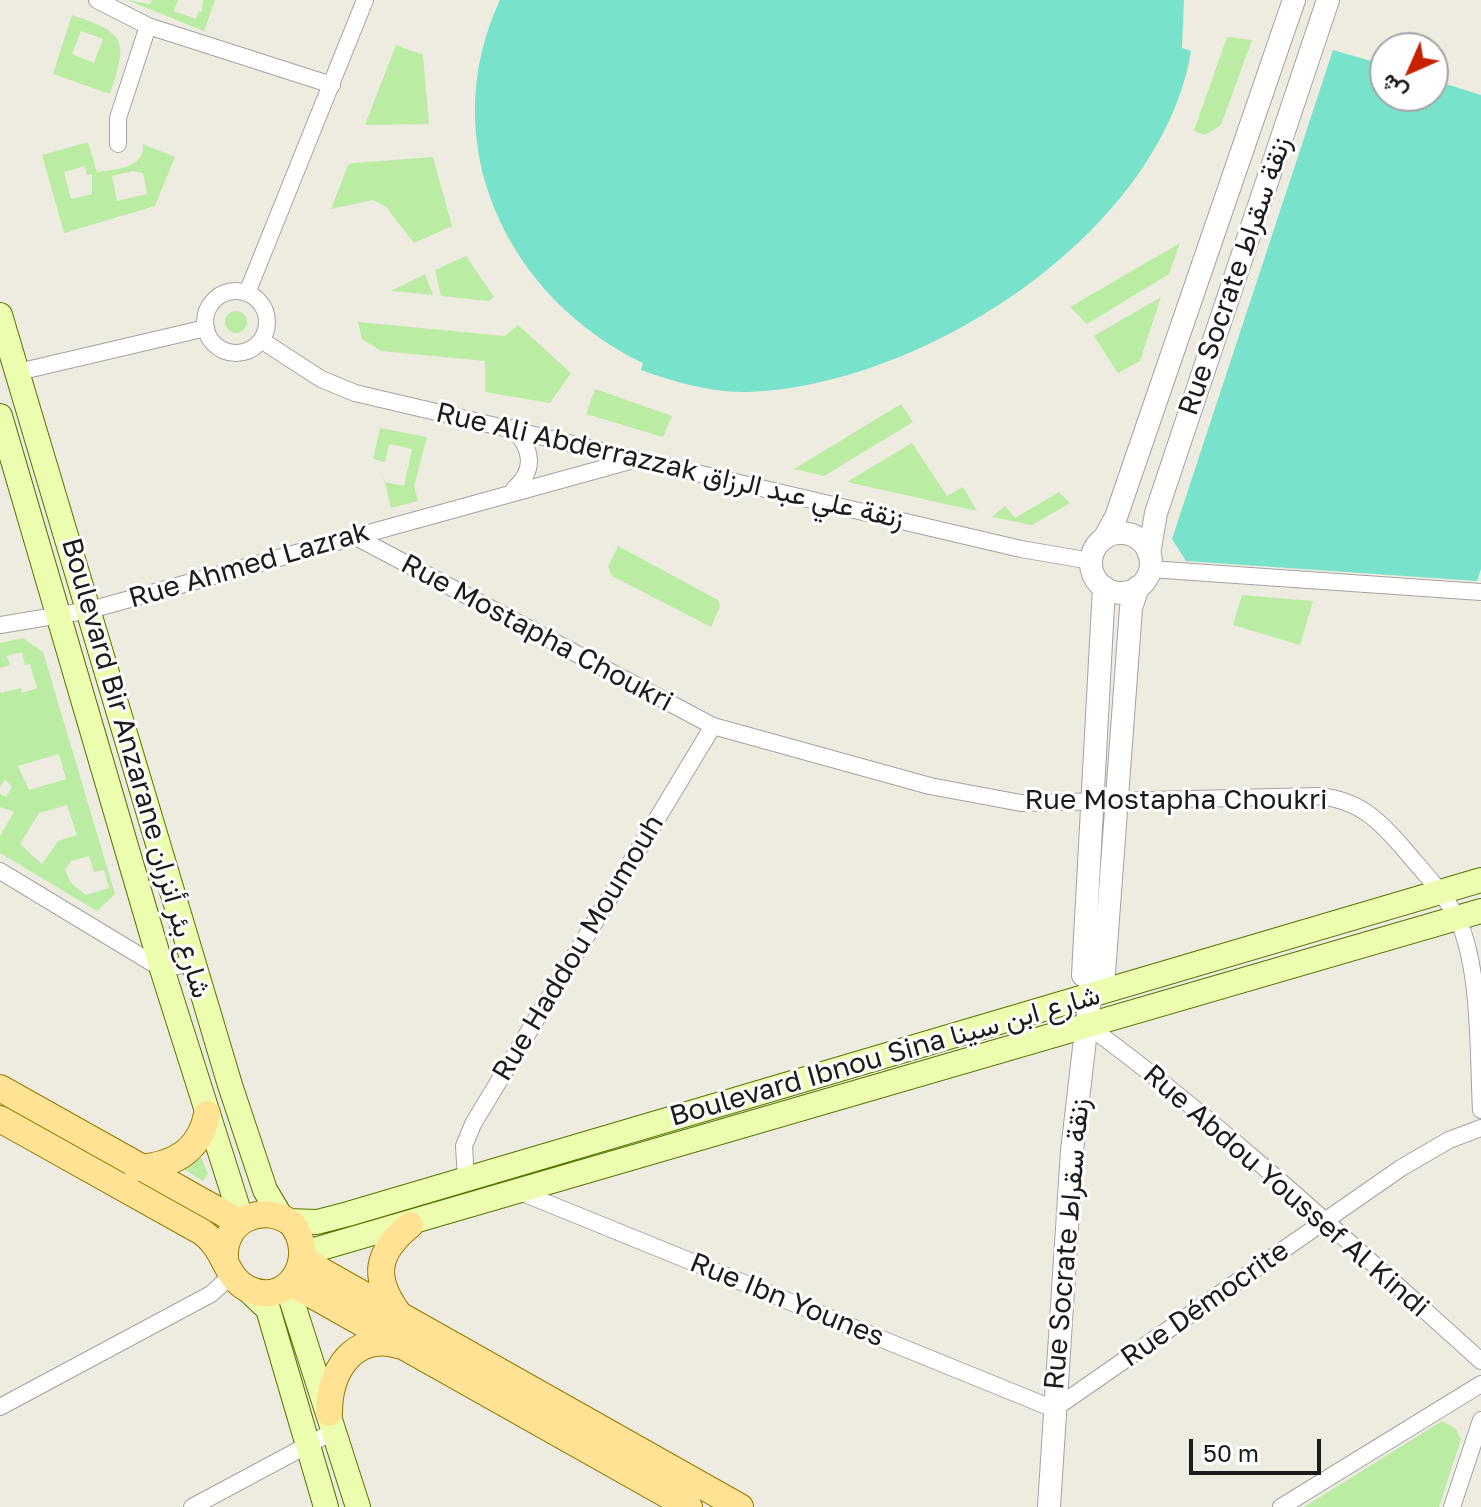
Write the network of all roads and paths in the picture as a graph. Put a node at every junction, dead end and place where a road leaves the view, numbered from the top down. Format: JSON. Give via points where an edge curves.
{"nodes":[{"id":1,"x":97,"y":0,"type":"edge"},
{"id":2,"x":365,"y":0,"type":"edge"},
{"id":3,"x":1294,"y":0,"type":"edge"},
{"id":4,"x":1328,"y":0,"type":"edge"},
{"id":5,"x":148,"y":26,"type":"junction"},
{"id":6,"x":332,"y":85,"type":"junction"},
{"id":7,"x":118,"y":144,"type":"dead end"},
{"id":8,"x":1225,"y":207,"type":"junction"},
{"id":9,"x":1255,"y":218,"type":"junction"},
{"id":10,"x":247,"y":293,"type":"junction"},
{"id":11,"x":0,"y":315,"type":"edge"},
{"id":12,"x":206,"y":328,"type":"junction"},
{"id":13,"x":261,"y":340,"type":"junction"},
{"id":14,"x":9,"y":375,"type":"edge"},
{"id":15,"x":0,"y":416,"type":"edge"},
{"id":16,"x":513,"y":428,"type":"junction"},
{"id":17,"x":639,"y":458,"type":"junction"},
{"id":18,"x":513,"y":490,"type":"junction"},
{"id":19,"x":354,"y":536,"type":"junction"},
{"id":20,"x":1105,"y":537,"type":"junction"},
{"id":21,"x":1091,"y":561,"type":"junction"},
{"id":22,"x":1146,"y":570,"type":"junction"},
{"id":23,"x":1104,"y":587,"type":"junction"},
{"id":24,"x":1481,"y":592,"type":"edge"},
{"id":25,"x":90,"y":610,"type":"junction"},
{"id":26,"x":58,"y":615,"type":"junction"},
{"id":27,"x":0,"y":625,"type":"edge"},
{"id":28,"x":713,"y":726,"type":"junction"},
{"id":29,"x":1106,"y":800,"type":"junction"},
{"id":30,"x":0,"y":871,"type":"edge"},
{"id":31,"x":1481,"y":880,"type":"edge"},
{"id":32,"x":1440,"y":892,"type":"junction"},
{"id":33,"x":1481,"y":911,"type":"edge"},
{"id":34,"x":1457,"y":918,"type":"junction"},
{"id":35,"x":194,"y":963,"type":"junction"},
{"id":36,"x":162,"y":969,"type":"junction"},
{"id":37,"x":1091,"y":989,"type":"junction"},
{"id":38,"x":1087,"y":1025,"type":"junction"},
{"id":39,"x":0,"y":1088,"type":"edge"},
{"id":40,"x":1481,"y":1110,"type":"edge"},
{"id":41,"x":207,"y":1114,"type":"junction"},
{"id":42,"x":0,"y":1119,"type":"edge"},
{"id":43,"x":1481,"y":1128,"type":"edge"},
{"id":44,"x":137,"y":1168,"type":"junction"},
{"id":45,"x":466,"y":1178,"type":"junction"},
{"id":46,"x":520,"y":1192,"type":"junction"},
{"id":47,"x":284,"y":1219,"type":"junction"},
{"id":48,"x":1325,"y":1221,"type":"junction"},
{"id":49,"x":240,"y":1222,"type":"junction"},
{"id":50,"x":410,"y":1225,"type":"junction"},
{"id":51,"x":304,"y":1255,"type":"junction"},
{"id":52,"x":235,"y":1274,"type":"junction"},
{"id":53,"x":289,"y":1284,"type":"junction"},
{"id":54,"x":400,"y":1316,"type":"junction"},
{"id":55,"x":400,"y":1346,"type":"junction"},
{"id":56,"x":1481,"y":1361,"type":"edge"},
{"id":57,"x":1481,"y":1384,"type":"edge"},
{"id":58,"x":0,"y":1407,"type":"edge"},
{"id":59,"x":1054,"y":1409,"type":"junction"},
{"id":60,"x":1481,"y":1420,"type":"edge"},
{"id":61,"x":332,"y":1422,"type":"junction"},
{"id":62,"x":308,"y":1445,"type":"junction"},
{"id":63,"x":192,"y":1507,"type":"edge"},
{"id":64,"x":326,"y":1507,"type":"edge"},
{"id":65,"x":358,"y":1507,"type":"edge"},
{"id":66,"x":689,"y":1507,"type":"edge"},
{"id":67,"x":740,"y":1507,"type":"edge"},
{"id":68,"x":1049,"y":1507,"type":"edge"},
{"id":69,"x":1281,"y":1507,"type":"edge"},
{"id":70,"x":1452,"y":1507,"type":"edge"}],
"edges":[{"from":1,"to":5,"type":"street"},
{"from":2,"to":6,"type":"street"},
{"from":3,"to":8,"type":"street","name":"Rue Socrate زنقة سقراط"},
{"from":4,"to":9,"type":"street","name":"Rue Socrate زنقة سقراط"},
{"from":5,"to":6,"type":"street"},
{"from":5,"to":7,"type":"street","via":[[118,118]]},
{"from":6,"to":10,"type":"street"},
{"from":8,"to":9,"type":"street"},
{"from":8,"to":20,"type":"street","name":"Rue Socrate زنقة سقراط"},
{"from":9,"to":22,"type":"street","name":"Rue Socrate زنقة سقراط","via":[[1156,513]]},
{"from":10,"to":12,"type":"street","via":[[233,291],[217,298],[207,313]]},
{"from":10,"to":13,"type":"street","via":[[267,316]]},
{"from":11,"to":14,"type":"main road","name":"Boulevard Bir Anzarane شارع بئر أنزران"},
{"from":12,"to":13,"type":"street","via":[[213,342],[231,352],[250,349]]},
{"from":12,"to":14,"type":"street"},
{"from":13,"to":16,"type":"street","name":"Rue Ali Abderrazzak زنقة علي عبد الرزاق","via":[[342,389]]},
{"from":14,"to":25,"type":"main road","name":"Boulevard Bir Anzarane شارع بئر أنزران"},
{"from":15,"to":26,"type":"main road","name":"Boulevard Bir Anzarane شارع بئر أنزران"},
{"from":16,"to":17,"type":"street","name":"Rue Ali Abderrazzak زنقة علي عبد الرزاق"},
{"from":16,"to":18,"type":"street","via":[[530,459],[526,477]]},
{"from":17,"to":18,"type":"street","name":"Rue Ahmed Lazrak"},
{"from":17,"to":21,"type":"street","name":"Rue Ali Abderrazzak زنقة علي عبد الرزاق"},
{"from":18,"to":19,"type":"street","name":"Rue Ahmed Lazrak"},
{"from":19,"to":25,"type":"street","name":"Rue Ahmed Lazrak"},
{"from":19,"to":28,"type":"street","name":"Rue Mostapha Choukri"},
{"from":20,"to":21,"type":"street"},
{"from":20,"to":22,"type":"street","via":[[1129,534],[1142,542]]},
{"from":21,"to":23,"type":"street"},
{"from":22,"to":23,"type":"street","via":[[1122,592]]},
{"from":22,"to":24,"type":"street"},
{"from":22,"to":29,"type":"street","name":"Rue Socrate زنقة سقراط","via":[[1131,608]]},
{"from":23,"to":29,"type":"street","name":"Rue Socrate زنقة سقراط"},
{"from":25,"to":26,"type":"street","name":"Rue Ahmed Lazrak"},
{"from":25,"to":35,"type":"main road","name":"Boulevard Bir Anzarane شارع بئر أنزران"},
{"from":26,"to":27,"type":"street","name":"Rue Ahmed Lazrak"},
{"from":26,"to":36,"type":"main road","name":"Boulevard Bir Anzarane شارع بئر أنزران"},
{"from":28,"to":29,"type":"street","name":"Rue Mostapha Choukri","via":[[930,786],[1021,803]]},
{"from":28,"to":45,"type":"street","name":"Rue Haddou Moumouh","via":[[473,1124],[464,1146]]},
{"from":29,"to":32,"type":"street","name":"Rue Mostapha Choukri","via":[[1344,800],[1380,820]]},
{"from":29,"to":37,"type":"street","name":"Rue Socrate زنقة سقراط","via":[[1104,973]]},
{"from":30,"to":36,"type":"street"},
{"from":31,"to":32,"type":"main road","name":"Boulevard Ibnou Sina شارع ابن سينا"},
{"from":32,"to":34,"type":"street","name":"Rue Mostapha Choukri"},
{"from":32,"to":37,"type":"main road","name":"Boulevard Ibnou Sina شارع ابن سينا"},
{"from":33,"to":34,"type":"main road","name":"Boulevard Ibnou Sina شارع ابن سينا"},
{"from":34,"to":38,"type":"main road","name":"Boulevard Ibnou Sina شارع ابن سينا"},
{"from":34,"to":40,"type":"street","name":"Rue Mostapha Choukri","via":[[1466,938],[1474,990]]},
{"from":35,"to":36,"type":"street"},
{"from":35,"to":47,"type":"main road","name":"Boulevard Bir Anzarane شارع بئر أنزران","via":[[250,1150],[272,1204]]},
{"from":36,"to":41,"type":"main road","name":"Boulevard Bir Anzarane شارع بئر أنزران"},
{"from":37,"to":38,"type":"street","name":"Rue Socrate زنقة سقراط"},
{"from":37,"to":45,"type":"main road","name":"Boulevard Ibnou Sina شارع ابن سينا"},
{"from":38,"to":46,"type":"main road","name":"Boulevard Ibnou Sina شارع ابن سينا"},
{"from":38,"to":48,"type":"street","name":"Rue Abdou Youssef Al Kindi"},
{"from":38,"to":59,"type":"street","name":"Rue Socrate زنقة سقراط","via":[[1072,1151]]},
{"from":39,"to":44,"type":"main road"},
{"from":41,"to":44,"type":"main road","via":[[199,1139],[189,1150],[164,1165]]},
{"from":41,"to":49,"type":"main road","name":"Boulevard Bir Anzarane شارع بئر أنزران"},
{"from":42,"to":52,"type":"main road","via":[[202,1232]]},
{"from":43,"to":48,"type":"street","name":"Rue Démocrite","via":[[1428,1151]]},
{"from":44,"to":49,"type":"main road"},
{"from":45,"to":47,"type":"main road","name":"Boulevard Ibnou Sina شارع ابن سينا","via":[[317,1222]]},
{"from":46,"to":50,"type":"main road","name":"Boulevard Ibnou Sina شارع ابن سينا"},
{"from":46,"to":59,"type":"street","name":"Rue Ibn Younes"},
{"from":47,"to":49,"type":"main road","via":[[263,1213]]},
{"from":47,"to":51,"type":"main road","via":[[299,1233]]},
{"from":48,"to":56,"type":"street","name":"Rue Abdou Youssef Al Kindi"},
{"from":48,"to":59,"type":"street","name":"Rue Démocrite"},
{"from":49,"to":52,"type":"main road","via":[[227,1239]]},
{"from":50,"to":51,"type":"main road","name":"Boulevard Ibnou Sina شارع ابن سينا"},
{"from":50,"to":54,"type":"main road","via":[[391,1243],[380,1272]]},
{"from":51,"to":53,"type":"main road"},
{"from":51,"to":54,"type":"main road"},
{"from":52,"to":53,"type":"main road","via":[[266,1293]]},
{"from":52,"to":58,"type":"street","via":[[211,1294]]},
{"from":52,"to":62,"type":"main road","via":[[268,1309]]},
{"from":53,"to":55,"type":"main road"},
{"from":53,"to":61,"type":"main road"},
{"from":54,"to":67,"type":"main road"},
{"from":55,"to":61,"type":"main road","via":[[372,1342],[347,1357],[331,1384]]},
{"from":55,"to":66,"type":"main road"},
{"from":57,"to":69,"type":"street"},
{"from":59,"to":68,"type":"street","name":"Rue Socrate زنقة سقراط"},
{"from":60,"to":70,"type":"street"},
{"from":61,"to":62,"type":"street"},
{"from":61,"to":65,"type":"main road"},
{"from":62,"to":63,"type":"street"},
{"from":62,"to":64,"type":"main road"}]}
